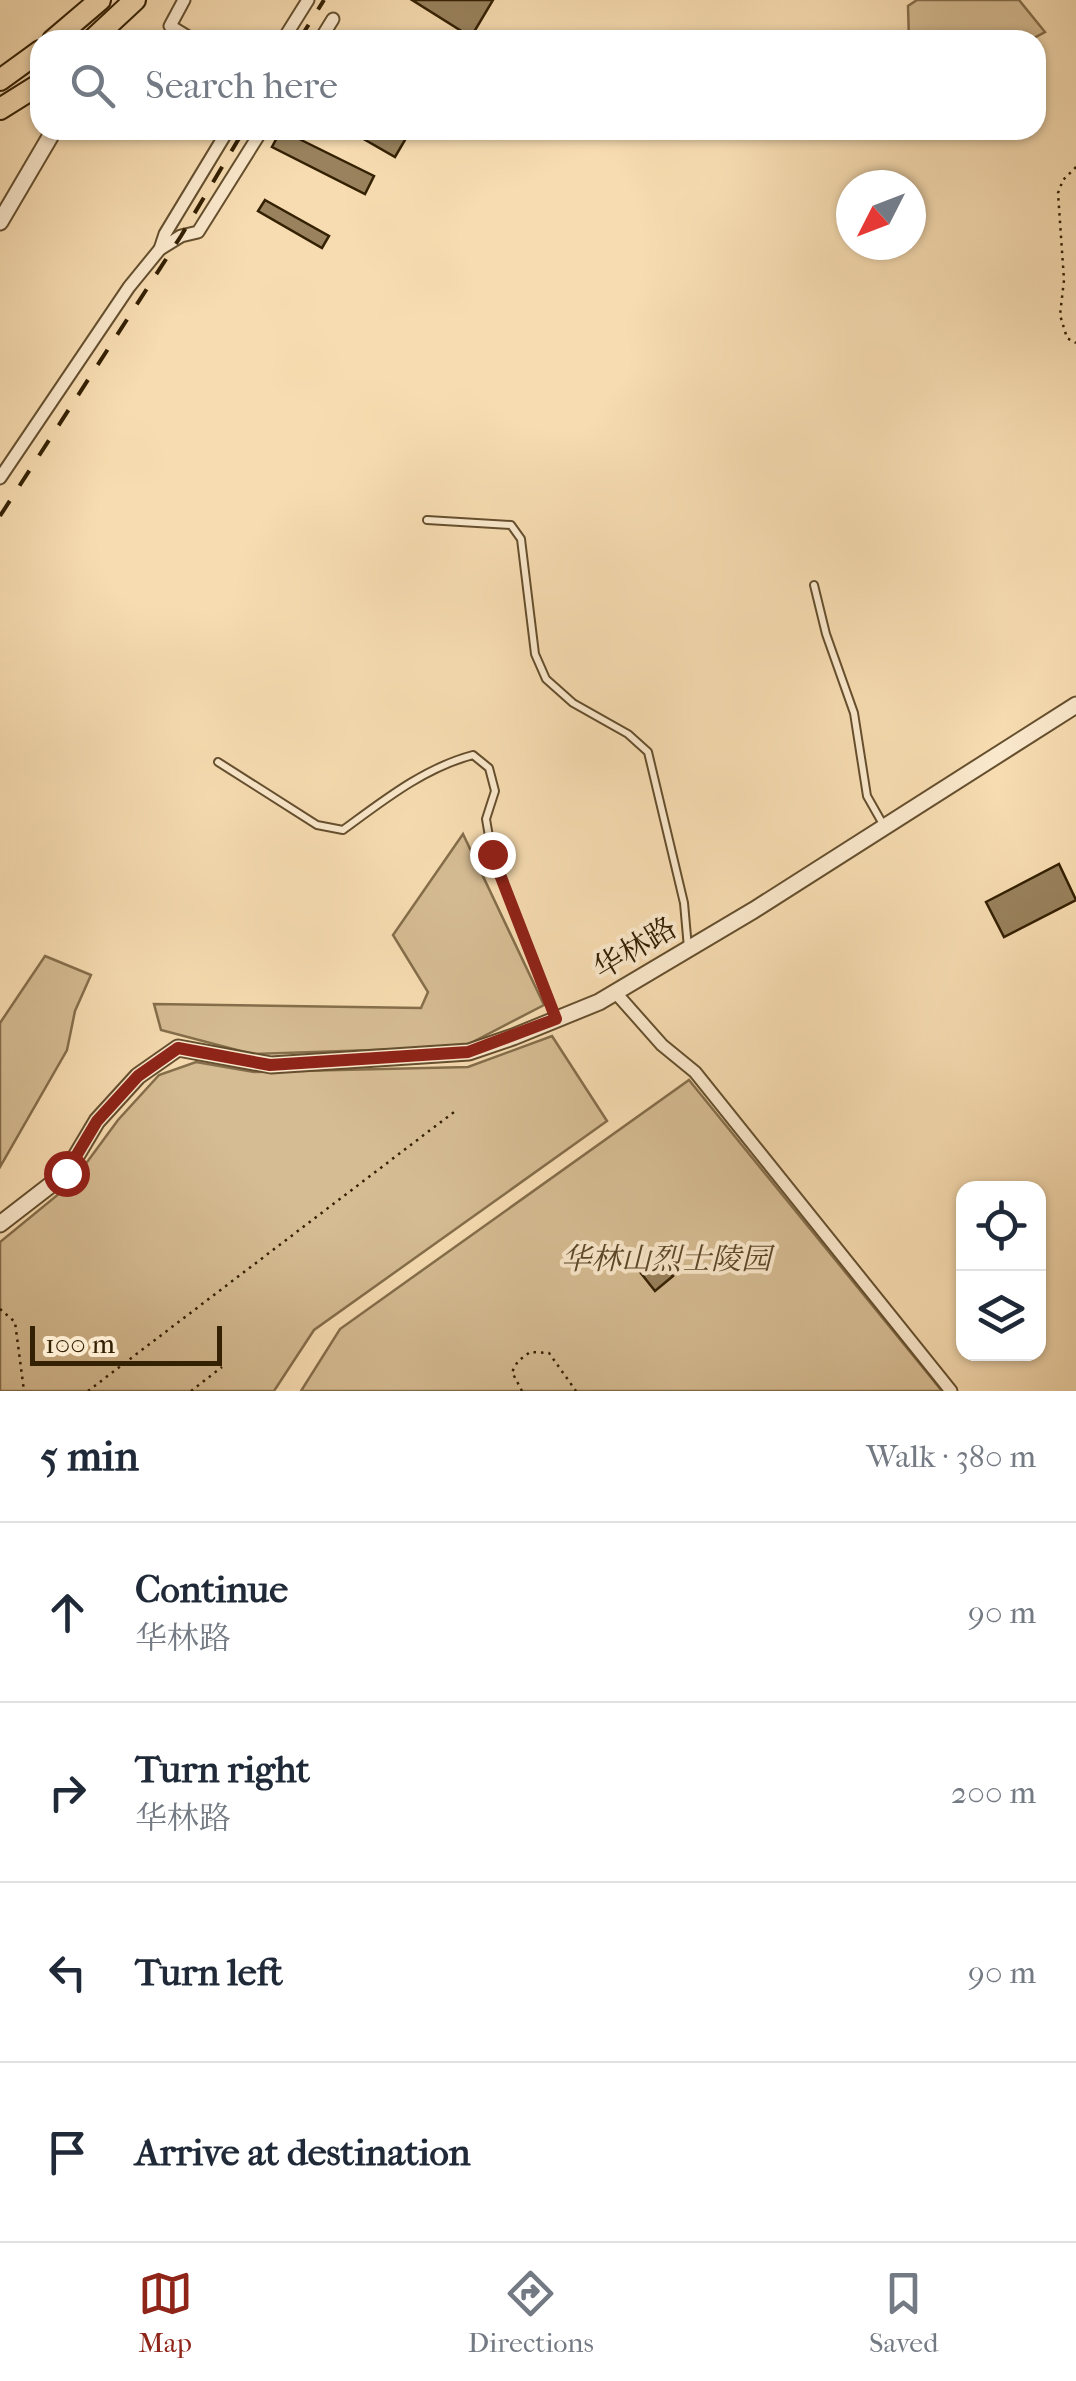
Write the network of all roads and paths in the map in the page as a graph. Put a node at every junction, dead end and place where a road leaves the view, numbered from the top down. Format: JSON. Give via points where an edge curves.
{"nodes":[{"id":1,"x":100,"y":0,"type":"edge"},
{"id":2,"x":184,"y":0,"type":"edge"},
{"id":3,"x":308,"y":0,"type":"edge"},
{"id":4,"x":129,"y":2,"type":"edge"},
{"id":5,"x":333,"y":19,"type":"dead end"},
{"id":6,"x":66,"y":30,"type":"edge"},
{"id":7,"x":102,"y":30,"type":"edge"},
{"id":8,"x":177,"y":30,"type":"edge"},
{"id":9,"x":289,"y":30,"type":"edge"},
{"id":10,"x":326,"y":30,"type":"edge"},
{"id":11,"x":30,"y":58,"type":"edge"},
{"id":12,"x":0,"y":80,"type":"edge"},
{"id":13,"x":30,"y":90,"type":"edge"},
{"id":14,"x":0,"y":108,"type":"edge"},
{"id":15,"x":48,"y":140,"type":"edge"},
{"id":16,"x":222,"y":140,"type":"edge"},
{"id":17,"x":256,"y":140,"type":"edge"},
{"id":18,"x":1076,"y":167,"type":"edge"},
{"id":19,"x":0,"y":222,"type":"edge"},
{"id":20,"x":160,"y":249,"type":"junction"},
{"id":21,"x":1076,"y":343,"type":"edge"},
{"id":22,"x":0,"y":478,"type":"edge"},
{"id":23,"x":427,"y":520,"type":"dead end"},
{"id":24,"x":814,"y":585,"type":"dead end"},
{"id":25,"x":1076,"y":705,"type":"edge"},
{"id":26,"x":218,"y":762,"type":"dead end"},
{"id":27,"x":885,"y":827,"type":"junction"},
{"id":28,"x":688,"y":949,"type":"junction"},
{"id":29,"x":616,"y":992,"type":"junction"},
{"id":30,"x":556,"y":1019,"type":"junction"},
{"id":31,"x":454,"y":1112,"type":"dead end"},
{"id":32,"x":0,"y":1224,"type":"edge"},
{"id":33,"x":0,"y":1310,"type":"edge"},
{"id":34,"x":222,"y":1367,"type":"dead end"},
{"id":35,"x":24,"y":1391,"type":"edge"},
{"id":36,"x":88,"y":1391,"type":"edge"},
{"id":37,"x":191,"y":1391,"type":"edge"},
{"id":38,"x":522,"y":1391,"type":"edge"},
{"id":39,"x":576,"y":1391,"type":"edge"},
{"id":40,"x":951,"y":1391,"type":"edge"}],
"edges":[{"from":1,"to":6,"type":"highway"},
{"from":2,"to":8,"type":"street","via":[[170,26]]},
{"from":3,"to":9,"type":"street"},
{"from":4,"to":7,"type":"highway"},
{"from":5,"to":10,"type":"street"},
{"from":11,"to":12,"type":"highway"},
{"from":13,"to":14,"type":"highway"},
{"from":15,"to":19,"type":"street"},
{"from":16,"to":20,"type":"street"},
{"from":17,"to":20,"type":"street","via":[[198,232]]},
{"from":18,"to":21,"type":"path","via":[[1063,180],[1058,212],[1060,316]]},
{"from":20,"to":22,"type":"street"},
{"from":23,"to":28,"type":"lane","via":[[511,525],[521,539],[535,654],[546,680],[648,752],[684,903]]},
{"from":24,"to":27,"type":"lane","via":[[854,712],[867,796]]},
{"from":25,"to":27,"type":"street","name":"华林路"},
{"from":26,"to":30,"type":"lane","via":[[317,825],[344,830],[446,762],[474,755],[489,768],[494,791],[486,819],[492,854]]},
{"from":27,"to":28,"type":"street","name":"华林路"},
{"from":28,"to":29,"type":"street","name":"华林路"},
{"from":29,"to":30,"type":"street","name":"华林路"},
{"from":29,"to":40,"type":"street","via":[[694,1072]]},
{"from":30,"to":32,"type":"street","name":"华林路","via":[[468,1052],[270,1065],[178,1048],[138,1076],[97,1121],[66,1173]]},
{"from":31,"to":36,"type":"path"},
{"from":33,"to":35,"type":"path","via":[[15,1322]]},
{"from":34,"to":37,"type":"path"},
{"from":38,"to":39,"type":"path","via":[[512,1372],[530,1352],[549,1353]]}]}
